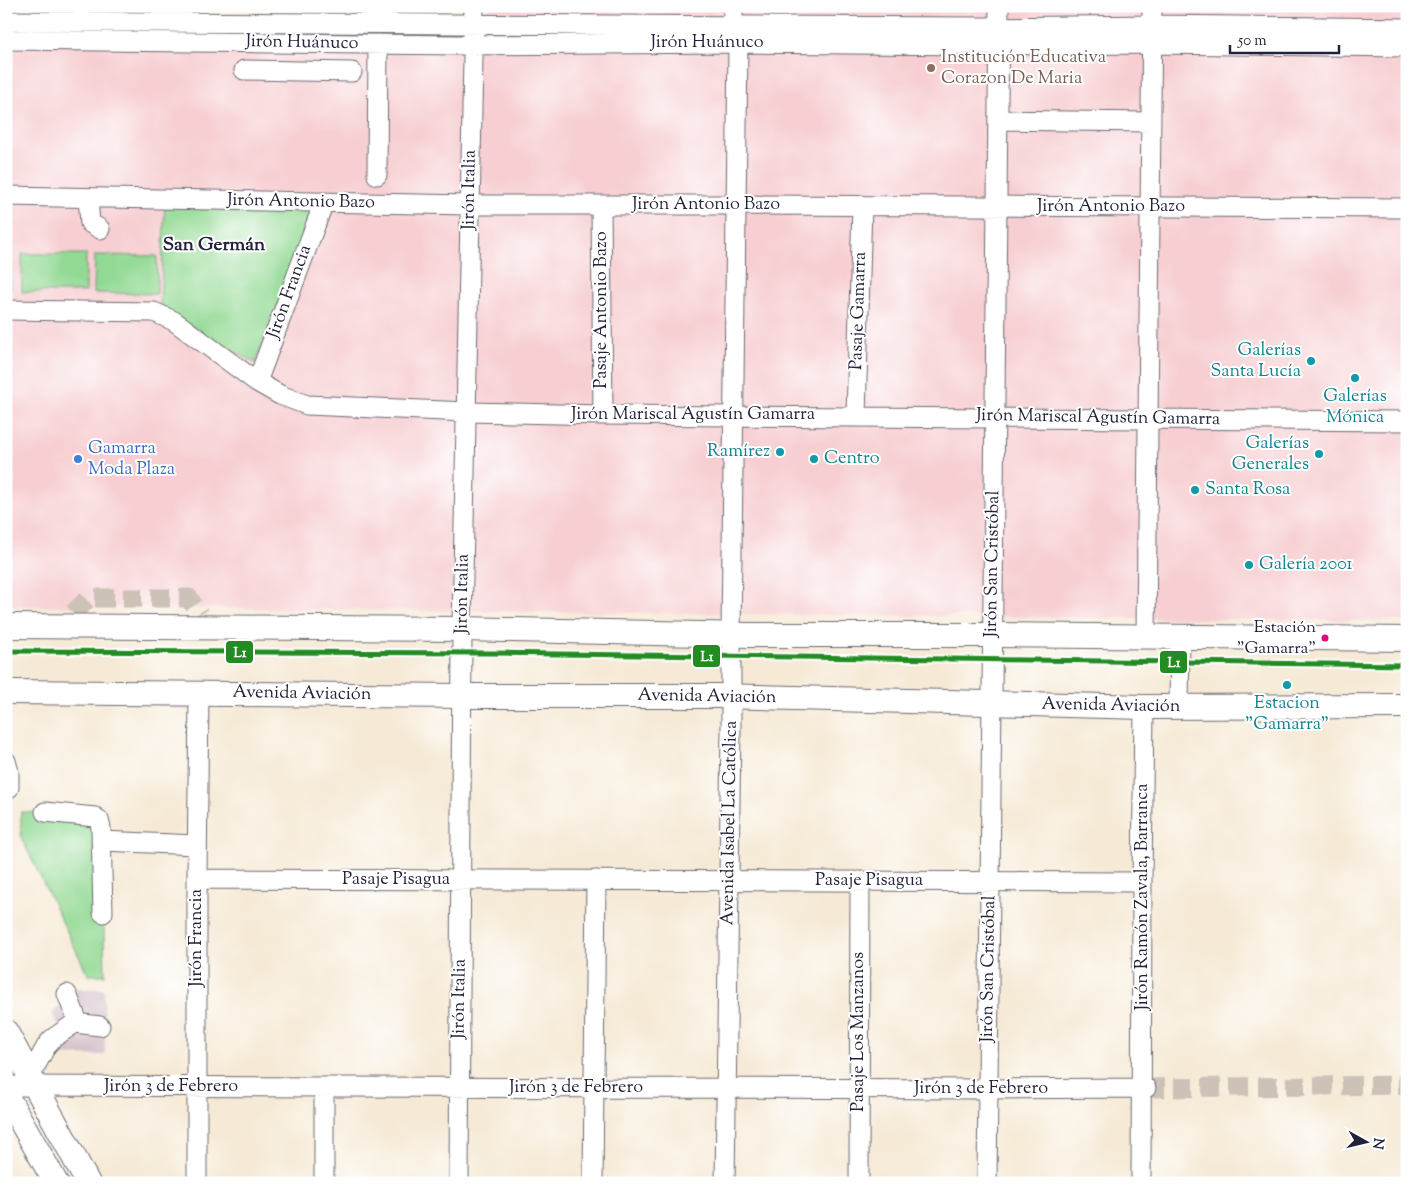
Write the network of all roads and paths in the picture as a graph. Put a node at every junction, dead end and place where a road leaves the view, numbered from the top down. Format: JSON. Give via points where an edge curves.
{"nodes":[{"id":1,"x":733,"y":6,"type":"edge"},
{"id":2,"x":746,"y":6,"type":"edge"},
{"id":3,"x":999,"y":6,"type":"edge"},
{"id":4,"x":157,"y":14,"type":"edge"},
{"id":5,"x":474,"y":15,"type":"edge"},
{"id":6,"x":1153,"y":16,"type":"edge"},
{"id":7,"x":6,"y":21,"type":"edge"},
{"id":8,"x":339,"y":23,"type":"junction"},
{"id":9,"x":999,"y":26,"type":"junction"},
{"id":10,"x":1407,"y":28,"type":"edge"},
{"id":11,"x":739,"y":31,"type":"junction"},
{"id":12,"x":6,"y":40,"type":"edge"},
{"id":13,"x":285,"y":43,"type":"junction"},
{"id":14,"x":338,"y":44,"type":"junction"},
{"id":15,"x":378,"y":44,"type":"junction"},
{"id":16,"x":1152,"y":44,"type":"junction"},
{"id":17,"x":473,"y":45,"type":"junction"},
{"id":18,"x":999,"y":45,"type":"junction"},
{"id":19,"x":1407,"y":47,"type":"edge"},
{"id":20,"x":244,"y":70,"type":"dead end"},
{"id":21,"x":285,"y":70,"type":"junction"},
{"id":22,"x":352,"y":72,"type":"dead end"},
{"id":23,"x":998,"y":120,"type":"junction"},
{"id":24,"x":1151,"y":122,"type":"junction"},
{"id":25,"x":377,"y":175,"type":"dead end"},
{"id":26,"x":6,"y":196,"type":"edge"},
{"id":27,"x":88,"y":198,"type":"junction"},
{"id":28,"x":324,"y":202,"type":"junction"},
{"id":29,"x":470,"y":205,"type":"junction"},
{"id":30,"x":601,"y":205,"type":"junction"},
{"id":31,"x":736,"y":205,"type":"junction"},
{"id":32,"x":862,"y":205,"type":"junction"},
{"id":33,"x":997,"y":206,"type":"junction"},
{"id":34,"x":1150,"y":207,"type":"junction"},
{"id":35,"x":1407,"y":208,"type":"edge"},
{"id":36,"x":100,"y":229,"type":"dead end"},
{"id":37,"x":6,"y":310,"type":"edge"},
{"id":38,"x":257,"y":382,"type":"junction"},
{"id":39,"x":467,"y":412,"type":"junction"},
{"id":40,"x":603,"y":415,"type":"junction"},
{"id":41,"x":734,"y":415,"type":"junction"},
{"id":42,"x":856,"y":416,"type":"junction"},
{"id":43,"x":995,"y":417,"type":"junction"},
{"id":44,"x":1148,"y":418,"type":"junction"},
{"id":45,"x":1407,"y":421,"type":"edge"},
{"id":46,"x":6,"y":626,"type":"edge"},
{"id":47,"x":462,"y":629,"type":"junction"},
{"id":48,"x":731,"y":635,"type":"junction"},
{"id":49,"x":992,"y":635,"type":"junction"},
{"id":50,"x":1146,"y":636,"type":"junction"},
{"id":51,"x":1180,"y":637,"type":"junction"},
{"id":52,"x":1407,"y":639,"type":"edge"},
{"id":53,"x":6,"y":692,"type":"edge"},
{"id":54,"x":198,"y":693,"type":"junction"},
{"id":55,"x":463,"y":696,"type":"junction"},
{"id":56,"x":732,"y":697,"type":"junction"},
{"id":57,"x":992,"y":703,"type":"junction"},
{"id":58,"x":1407,"y":706,"type":"edge"},
{"id":59,"x":1144,"y":707,"type":"junction"},
{"id":60,"x":1179,"y":707,"type":"junction"},
{"id":61,"x":6,"y":761,"type":"edge"},
{"id":62,"x":9,"y":788,"type":"dead end"},
{"id":63,"x":45,"y":812,"type":"dead end"},
{"id":64,"x":101,"y":841,"type":"junction"},
{"id":65,"x":197,"y":845,"type":"junction"},
{"id":66,"x":196,"y":879,"type":"junction"},
{"id":67,"x":462,"y":880,"type":"junction"},
{"id":68,"x":596,"y":880,"type":"junction"},
{"id":69,"x":729,"y":880,"type":"junction"},
{"id":70,"x":860,"y":881,"type":"junction"},
{"id":71,"x":990,"y":881,"type":"junction"},
{"id":72,"x":1142,"y":882,"type":"junction"},
{"id":73,"x":103,"y":914,"type":"dead end"},
{"id":74,"x":67,"y":994,"type":"dead end"},
{"id":75,"x":76,"y":1023,"type":"junction"},
{"id":76,"x":100,"y":1026,"type":"dead end"},
{"id":77,"x":6,"y":1032,"type":"edge"},
{"id":78,"x":33,"y":1081,"type":"junction"},
{"id":79,"x":6,"y":1086,"type":"edge"},
{"id":80,"x":197,"y":1087,"type":"junction"},
{"id":81,"x":324,"y":1087,"type":"junction"},
{"id":82,"x":460,"y":1088,"type":"junction"},
{"id":83,"x":594,"y":1088,"type":"junction"},
{"id":84,"x":726,"y":1088,"type":"junction"},
{"id":85,"x":1144,"y":1088,"type":"junction"},
{"id":86,"x":859,"y":1089,"type":"junction"},
{"id":87,"x":988,"y":1089,"type":"junction"},
{"id":88,"x":6,"y":1095,"type":"edge"},
{"id":89,"x":56,"y":1183,"type":"edge"},
{"id":90,"x":88,"y":1183,"type":"edge"},
{"id":91,"x":197,"y":1183,"type":"edge"},
{"id":92,"x":324,"y":1183,"type":"edge"},
{"id":93,"x":459,"y":1183,"type":"edge"},
{"id":94,"x":593,"y":1183,"type":"edge"},
{"id":95,"x":725,"y":1183,"type":"edge"},
{"id":96,"x":859,"y":1183,"type":"edge"},
{"id":97,"x":987,"y":1183,"type":"edge"},
{"id":98,"x":1141,"y":1183,"type":"edge"}],
"edges":[{"from":1,"to":11,"type":"street","name":"Avenida Isabel La Católica"},
{"from":2,"to":11,"type":"street","name":"Avenida Isabel La Católica"},
{"from":3,"to":9,"type":"street","name":"Jirón San Cristóbal"},
{"from":4,"to":7,"type":"street","name":"Jirón Huánuco"},
{"from":4,"to":8,"type":"street","name":"Jirón Huánuco"},
{"from":5,"to":8,"type":"street","name":"Jirón Huánuco"},
{"from":5,"to":11,"type":"street","name":"Jirón Huánuco"},
{"from":5,"to":17,"type":"street","name":"Jirón Italia"},
{"from":6,"to":9,"type":"street","name":"Jirón Huánuco"},
{"from":6,"to":10,"type":"street","name":"Jirón Huánuco"},
{"from":6,"to":16,"type":"street"},
{"from":8,"to":14,"type":"street"},
{"from":9,"to":11,"type":"street","name":"Jirón Huánuco"},
{"from":9,"to":18,"type":"street","name":"Jirón San Cristóbal"},
{"from":11,"to":17,"type":"street","name":"Jirón Huánuco"},
{"from":11,"to":18,"type":"street","name":"Jirón Huánuco"},
{"from":11,"to":31,"type":"street","name":"Avenida Isabel La Católica"},
{"from":12,"to":13,"type":"street","name":"Jirón Huánuco"},
{"from":13,"to":14,"type":"street","name":"Jirón Huánuco"},
{"from":13,"to":21,"type":"street"},
{"from":14,"to":15,"type":"street","name":"Jirón Huánuco"},
{"from":15,"to":17,"type":"street","name":"Jirón Huánuco"},
{"from":15,"to":25,"type":"street"},
{"from":16,"to":18,"type":"street","name":"Jirón Huánuco"},
{"from":16,"to":19,"type":"street","name":"Jirón Huánuco"},
{"from":16,"to":24,"type":"street"},
{"from":17,"to":29,"type":"street","name":"Jirón Italia"},
{"from":18,"to":23,"type":"street","name":"Jirón San Cristóbal"},
{"from":20,"to":21,"type":"street"},
{"from":21,"to":22,"type":"street"},
{"from":23,"to":24,"type":"street"},
{"from":23,"to":33,"type":"street","name":"Jirón San Cristóbal"},
{"from":24,"to":34,"type":"street"},
{"from":26,"to":27,"type":"street","name":"Jirón Antonio Bazo"},
{"from":27,"to":28,"type":"street","name":"Jirón Antonio Bazo"},
{"from":27,"to":36,"type":"street","via":[[90,223]]},
{"from":28,"to":29,"type":"street","name":"Jirón Antonio Bazo"},
{"from":28,"to":38,"type":"street","name":"Jirón Francia"},
{"from":29,"to":30,"type":"street","name":"Jirón Antonio Bazo"},
{"from":29,"to":39,"type":"street","name":"Jirón Italia"},
{"from":30,"to":31,"type":"street","name":"Jirón Antonio Bazo"},
{"from":30,"to":40,"type":"street","name":"Pasaje Antonio Bazo"},
{"from":31,"to":32,"type":"street","name":"Jirón Antonio Bazo"},
{"from":31,"to":41,"type":"street","name":"Avenida Isabel La Católica"},
{"from":32,"to":33,"type":"street","name":"Jirón Antonio Bazo"},
{"from":32,"to":42,"type":"street","name":"Pasaje Gamarra"},
{"from":33,"to":34,"type":"street","name":"Jirón Antonio Bazo"},
{"from":33,"to":43,"type":"street","name":"Jirón San Cristóbal"},
{"from":34,"to":35,"type":"street","name":"Jirón Antonio Bazo"},
{"from":34,"to":44,"type":"street"},
{"from":37,"to":38,"type":"street","name":"Jirón Mariscal Agustín Gamarra","via":[[154,312],[174,321]]},
{"from":38,"to":39,"type":"street","name":"Jirón Mariscal Agustín Gamarra","via":[[307,405]]},
{"from":39,"to":40,"type":"street","name":"Jirón Mariscal Agustín Gamarra"},
{"from":39,"to":47,"type":"street","name":"Jirón Italia"},
{"from":40,"to":41,"type":"street","name":"Jirón Mariscal Agustín Gamarra"},
{"from":41,"to":42,"type":"street","name":"Jirón Mariscal Agustín Gamarra"},
{"from":41,"to":48,"type":"street","name":"Avenida Isabel La Católica"},
{"from":42,"to":43,"type":"street","name":"Jirón Mariscal Agustín Gamarra"},
{"from":43,"to":44,"type":"street","name":"Jirón Mariscal Agustín Gamarra"},
{"from":43,"to":49,"type":"street","name":"Jirón San Cristóbal"},
{"from":44,"to":45,"type":"street","name":"Jirón Mariscal Agustín Gamarra"},
{"from":44,"to":50,"type":"street"},
{"from":46,"to":47,"type":"main road","via":[[64,620]]},
{"from":47,"to":48,"type":"main road"},
{"from":47,"to":55,"type":"street","name":"Jirón Italia"},
{"from":48,"to":49,"type":"main road"},
{"from":48,"to":56,"type":"street","name":"Avenida Isabel La Católica"},
{"from":49,"to":50,"type":"main road"},
{"from":49,"to":57,"type":"street","name":"Jirón San Cristóbal"},
{"from":50,"to":51,"type":"main road"},
{"from":51,"to":52,"type":"main road"},
{"from":51,"to":60,"type":"street"},
{"from":53,"to":54,"type":"main road","name":"Avenida Aviación"},
{"from":54,"to":55,"type":"main road","name":"Avenida Aviación"},
{"from":54,"to":65,"type":"street","name":"Jirón Francia"},
{"from":55,"to":56,"type":"main road","name":"Avenida Aviación"},
{"from":55,"to":67,"type":"street","name":"Jirón Italia"},
{"from":56,"to":57,"type":"main road","name":"Avenida Aviación"},
{"from":56,"to":69,"type":"street","name":"Avenida Isabel La Católica"},
{"from":57,"to":59,"type":"main road","name":"Avenida Aviación"},
{"from":57,"to":71,"type":"street","name":"Jirón San Cristóbal"},
{"from":58,"to":60,"type":"main road","name":"Avenida Aviación"},
{"from":59,"to":60,"type":"main road","name":"Avenida Aviación"},
{"from":59,"to":72,"type":"street","name":"Jirón Ramón Zavala, Barranca"},
{"from":61,"to":62,"type":"street"},
{"from":63,"to":64,"type":"street","via":[[95,817],[101,824]]},
{"from":64,"to":65,"type":"street"},
{"from":64,"to":73,"type":"street"},
{"from":65,"to":66,"type":"street","name":"Jirón Francia"},
{"from":66,"to":67,"type":"street","name":"Pasaje Pisagua"},
{"from":66,"to":80,"type":"street","name":"Jirón Francia"},
{"from":67,"to":68,"type":"street","name":"Pasaje Pisagua"},
{"from":67,"to":82,"type":"street","name":"Jirón Italia"},
{"from":68,"to":69,"type":"street","name":"Pasaje Pisagua"},
{"from":68,"to":83,"type":"street"},
{"from":69,"to":70,"type":"street","name":"Pasaje Pisagua"},
{"from":69,"to":84,"type":"street","name":"Avenida Isabel La Católica"},
{"from":70,"to":71,"type":"street","name":"Pasaje Pisagua"},
{"from":70,"to":86,"type":"street","name":"Pasaje Los Manzanos"},
{"from":71,"to":72,"type":"street","name":"Pasaje Pisagua"},
{"from":71,"to":87,"type":"street","name":"Jirón San Cristóbal"},
{"from":72,"to":85,"type":"street","name":"Jirón Ramón Zavala, Barranca"},
{"from":74,"to":75,"type":"street"},
{"from":75,"to":76,"type":"street"},
{"from":75,"to":78,"type":"street","via":[[47,1045]]},
{"from":77,"to":78,"type":"main road"},
{"from":78,"to":79,"type":"street","name":"Jirón 3 de Febrero"},
{"from":78,"to":80,"type":"street","name":"Jirón 3 de Febrero"},
{"from":78,"to":90,"type":"main road"},
{"from":80,"to":81,"type":"street","name":"Jirón 3 de Febrero"},
{"from":80,"to":91,"type":"street","name":"Jirón Francia"},
{"from":81,"to":82,"type":"street","name":"Jirón 3 de Febrero"},
{"from":81,"to":92,"type":"street"},
{"from":82,"to":83,"type":"street","name":"Jirón 3 de Febrero"},
{"from":82,"to":93,"type":"street","name":"Jirón Italia"},
{"from":83,"to":84,"type":"street","name":"Jirón 3 de Febrero"},
{"from":83,"to":94,"type":"street"},
{"from":84,"to":86,"type":"street","name":"Jirón 3 de Febrero"},
{"from":84,"to":95,"type":"street","name":"Avenida Isabel La Católica"},
{"from":85,"to":87,"type":"street","name":"Jirón 3 de Febrero"},
{"from":85,"to":98,"type":"street","name":"Jirón Ramón Zavala, Barranca"},
{"from":86,"to":87,"type":"street","name":"Jirón 3 de Febrero"},
{"from":86,"to":96,"type":"street","name":"Pasaje Los Manzanos"},
{"from":87,"to":97,"type":"street","name":"Jirón San Cristóbal"},
{"from":88,"to":89,"type":"main road"}]}
